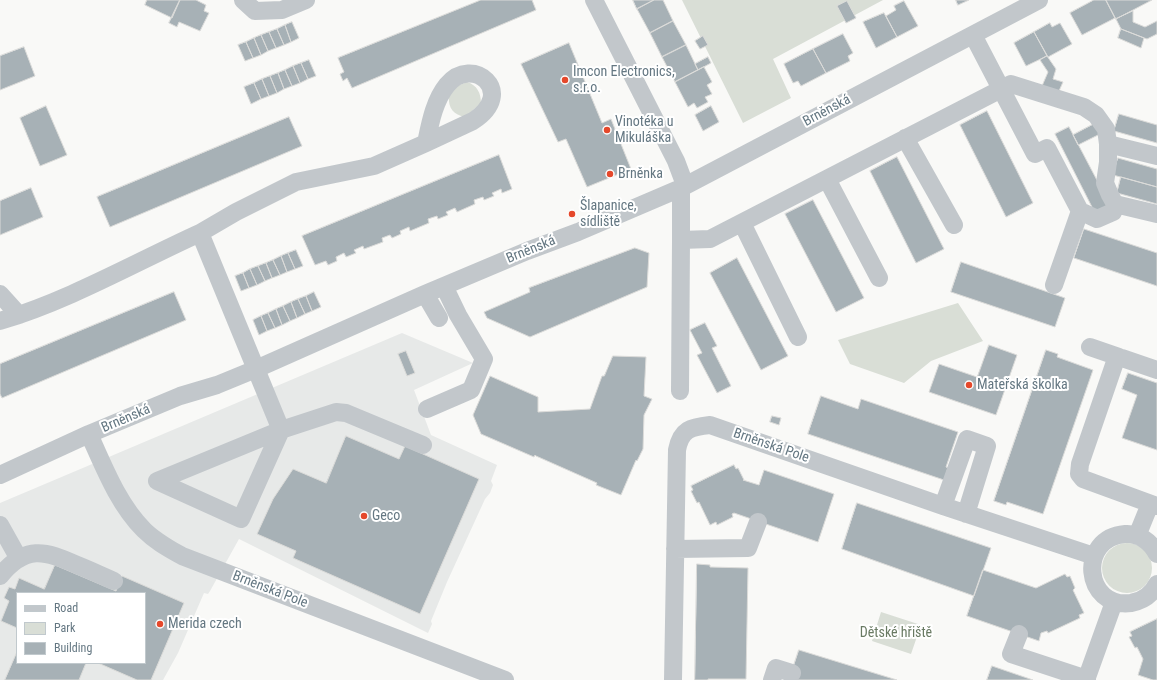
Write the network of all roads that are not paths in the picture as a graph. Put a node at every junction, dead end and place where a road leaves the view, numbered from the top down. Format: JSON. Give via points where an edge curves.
{"nodes":[{"id":1,"x":243,"y":0,"type":"edge"},
{"id":2,"x":306,"y":0,"type":"edge"},
{"id":3,"x":594,"y":0,"type":"edge"},
{"id":4,"x":1039,"y":0,"type":"edge"},
{"id":5,"x":973,"y":35,"type":"junction"},
{"id":6,"x":1002,"y":90,"type":"junction"},
{"id":7,"x":905,"y":138,"type":"junction"},
{"id":8,"x":426,"y":143,"type":"dead end"},
{"id":9,"x":1108,"y":144,"type":"junction"},
{"id":10,"x":1157,"y":156,"type":"edge"},
{"id":11,"x":827,"y":179,"type":"junction"},
{"id":12,"x":683,"y":187,"type":"junction"},
{"id":13,"x":1115,"y":204,"type":"junction"},
{"id":14,"x":1080,"y":212,"type":"junction"},
{"id":15,"x":1157,"y":214,"type":"edge"},
{"id":16,"x":742,"y":223,"type":"junction"},
{"id":17,"x":954,"y":225,"type":"dead end"},
{"id":18,"x":200,"y":233,"type":"junction"},
{"id":19,"x":681,"y":240,"type":"junction"},
{"id":20,"x":879,"y":278,"type":"dead end"},
{"id":21,"x":1054,"y":285,"type":"dead end"},
{"id":22,"x":444,"y":286,"type":"junction"},
{"id":23,"x":0,"y":294,"type":"edge"},
{"id":24,"x":425,"y":294,"type":"junction"},
{"id":25,"x":19,"y":316,"type":"junction"},
{"id":26,"x":439,"y":318,"type":"dead end"},
{"id":27,"x":0,"y":321,"type":"edge"},
{"id":28,"x":798,"y":337,"type":"dead end"},
{"id":29,"x":1090,"y":347,"type":"dead end"},
{"id":30,"x":1120,"y":357,"type":"junction"},
{"id":31,"x":256,"y":370,"type":"junction"},
{"id":32,"x":1157,"y":370,"type":"edge"},
{"id":33,"x":680,"y":391,"type":"dead end"},
{"id":34,"x":427,"y":409,"type":"dead end"},
{"id":35,"x":281,"y":430,"type":"junction"},
{"id":36,"x":89,"y":434,"type":"junction"},
{"id":37,"x":423,"y":445,"type":"dead end"},
{"id":38,"x":0,"y":475,"type":"edge"},
{"id":39,"x":1154,"y":505,"type":"edge"},
{"id":40,"x":943,"y":506,"type":"junction"},
{"id":41,"x":966,"y":514,"type":"junction"},
{"id":42,"x":758,"y":522,"type":"dead end"},
{"id":43,"x":0,"y":525,"type":"edge"},
{"id":44,"x":1137,"y":536,"type":"junction"},
{"id":45,"x":675,"y":549,"type":"junction"},
{"id":46,"x":1157,"y":554,"type":"edge"},
{"id":47,"x":1094,"y":556,"type":"junction"},
{"id":48,"x":18,"y":559,"type":"junction"},
{"id":49,"x":0,"y":576,"type":"edge"},
{"id":50,"x":114,"y":581,"type":"dead end"},
{"id":51,"x":1157,"y":584,"type":"edge"},
{"id":52,"x":1114,"y":602,"type":"junction"},
{"id":53,"x":1019,"y":634,"type":"dead end"},
{"id":54,"x":792,"y":672,"type":"dead end"},
{"id":55,"x":1086,"y":679,"type":"edge"},
{"id":56,"x":505,"y":680,"type":"edge"},
{"id":57,"x":673,"y":680,"type":"edge"},
{"id":58,"x":772,"y":680,"type":"edge"}],
"edges":[{"from":1,"to":2,"type":"street","via":[[255,11],[282,10]]},
{"from":3,"to":12,"type":"street","via":[[673,155]]},
{"from":4,"to":5,"type":"street","name":"Brněnská"},
{"from":5,"to":6,"type":"street"},
{"from":5,"to":12,"type":"street","name":"Brněnská"},
{"from":6,"to":7,"type":"street"},
{"from":6,"to":9,"type":"street","via":[[1011,84],[1084,107],[1096,115],[1106,129]]},
{"from":6,"to":14,"type":"street","via":[[1035,154],[1047,148]]},
{"from":7,"to":11,"type":"street"},
{"from":7,"to":17,"type":"street"},
{"from":8,"to":18,"type":"street","via":[[374,166],[296,182]]},
{"from":9,"to":10,"type":"street"},
{"from":9,"to":13,"type":"street","via":[[1105,183]]},
{"from":11,"to":16,"type":"street"},
{"from":11,"to":20,"type":"street"},
{"from":12,"to":19,"type":"street"},
{"from":12,"to":22,"type":"street","name":"Brněnská"},
{"from":13,"to":14,"type":"street","via":[[1113,212],[1097,219]]},
{"from":13,"to":15,"type":"street"},
{"from":14,"to":21,"type":"street"},
{"from":16,"to":19,"type":"street","via":[[710,239]]},
{"from":16,"to":28,"type":"street"},
{"from":18,"to":25,"type":"street","via":[[109,277]]},
{"from":18,"to":31,"type":"street"},
{"from":19,"to":33,"type":"street"},
{"from":22,"to":24,"type":"street","name":"Brněnská"},
{"from":22,"to":34,"type":"street","via":[[484,359],[471,390]]},
{"from":23,"to":25,"type":"street"},
{"from":24,"to":26,"type":"street"},
{"from":24,"to":31,"type":"street","name":"Brněnská"},
{"from":25,"to":27,"type":"street"},
{"from":29,"to":30,"type":"street"},
{"from":30,"to":32,"type":"street"},
{"from":30,"to":39,"type":"street","via":[[1113,367],[1080,464],[1079,474],[1083,479]]},
{"from":31,"to":35,"type":"street"},
{"from":31,"to":36,"type":"street","name":"Brněnská","via":[[180,396]]},
{"from":35,"to":35,"type":"street","via":[[171,475],[157,481],[241,519]]},
{"from":35,"to":37,"type":"street","via":[[336,412],[346,412]]},
{"from":36,"to":38,"type":"street","name":"Brněnská"},
{"from":36,"to":56,"type":"street","name":"Brněnská Pole","via":[[125,507],[158,543],[182,556]]},
{"from":39,"to":44,"type":"street"},
{"from":40,"to":41,"type":"street","name":"Brněnská Pole"},
{"from":40,"to":41,"type":"street","via":[[967,440],[987,446]]},
{"from":40,"to":45,"type":"street","name":"Brněnská Pole","via":[[710,425],[694,426],[679,440],[677,450]]},
{"from":41,"to":47,"type":"street","name":"Brněnská Pole"},
{"from":42,"to":45,"type":"street","via":[[748,548]]},
{"from":43,"to":48,"type":"street"},
{"from":44,"to":46,"type":"street","via":[[1146,540]]},
{"from":44,"to":47,"type":"street","via":[[1127,534],[1107,540]]},
{"from":45,"to":57,"type":"street","name":"Brněnská Pole"},
{"from":47,"to":52,"type":"street","via":[[1092,578],[1104,596]]},
{"from":48,"to":49,"type":"street"},
{"from":48,"to":50,"type":"street","via":[[32,554],[51,554]]},
{"from":51,"to":52,"type":"street","via":[[1147,597],[1137,602]]},
{"from":52,"to":55,"type":"street"},
{"from":53,"to":55,"type":"street","via":[[1011,654]]},
{"from":54,"to":58,"type":"street","via":[[776,668]]}]}
